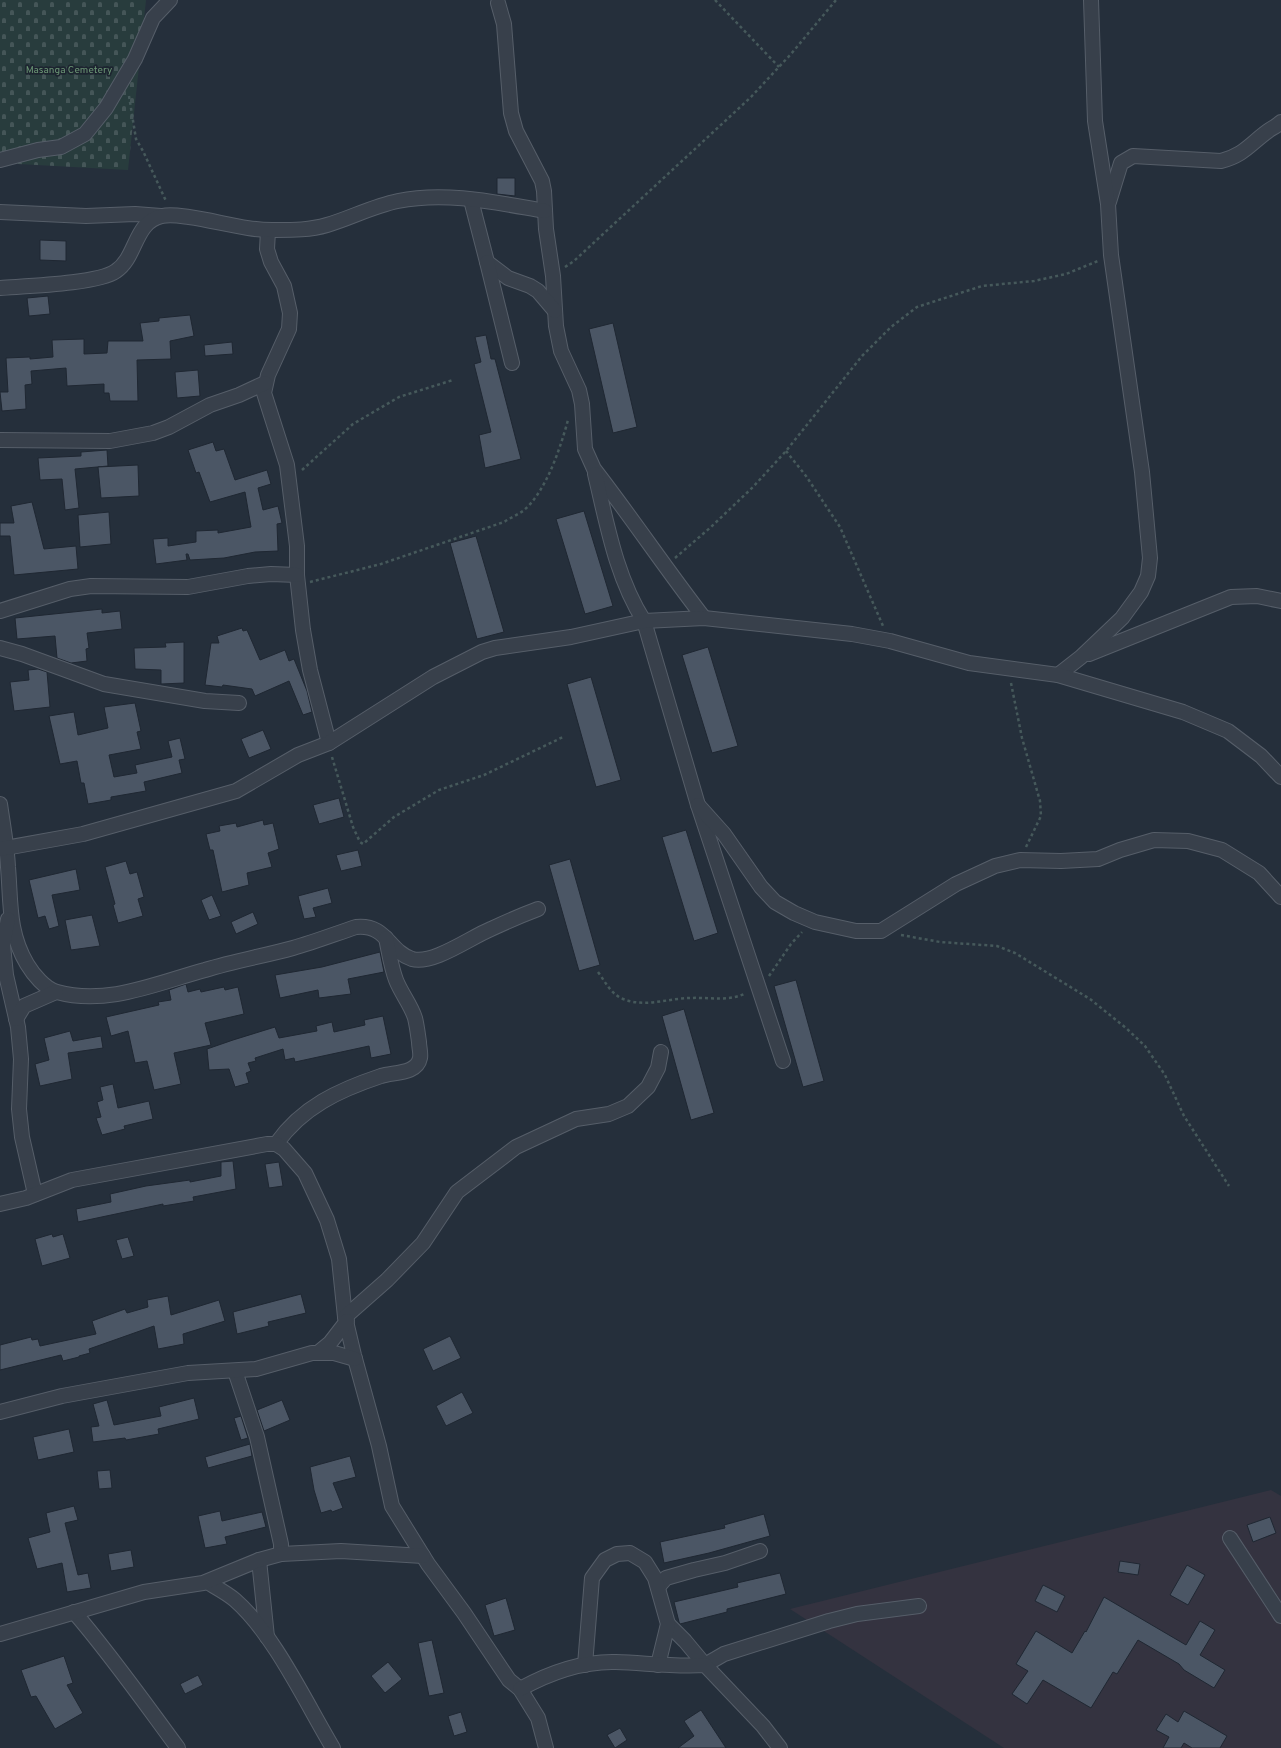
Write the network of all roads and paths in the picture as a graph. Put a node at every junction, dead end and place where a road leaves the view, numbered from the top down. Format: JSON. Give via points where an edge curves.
{"nodes":[{"id":1,"x":715,"y":0,"type":"edge"},
{"id":2,"x":836,"y":0,"type":"edge"},
{"id":3,"x":1091,"y":0,"type":"edge"},
{"id":4,"x":166,"y":1,"type":"edge"},
{"id":5,"x":498,"y":3,"type":"dead end"},
{"id":6,"x":779,"y":66,"type":"junction"},
{"id":7,"x":127,"y":72,"type":"junction"},
{"id":8,"x":1281,"y":122,"type":"edge"},
{"id":9,"x":0,"y":160,"type":"edge"},
{"id":10,"x":471,"y":200,"type":"junction"},
{"id":11,"x":1108,"y":204,"type":"junction"},
{"id":12,"x":545,"y":211,"type":"junction"},
{"id":13,"x":0,"y":212,"type":"edge"},
{"id":14,"x":167,"y":216,"type":"junction"},
{"id":15,"x":268,"y":231,"type":"junction"},
{"id":16,"x":1111,"y":255,"type":"junction"},
{"id":17,"x":487,"y":262,"type":"junction"},
{"id":18,"x":553,"y":276,"type":"junction"},
{"id":19,"x":0,"y":288,"type":"edge"},
{"id":20,"x":555,"y":311,"type":"junction"},
{"id":21,"x":512,"y":363,"type":"dead end"},
{"id":22,"x":452,"y":380,"type":"dead end"},
{"id":23,"x":265,"y":383,"type":"junction"},
{"id":24,"x":569,"y":418,"type":"dead end"},
{"id":25,"x":0,"y":440,"type":"edge"},
{"id":26,"x":786,"y":451,"type":"junction"},
{"id":27,"x":594,"y":469,"type":"junction"},
{"id":28,"x":290,"y":483,"type":"junction"},
{"id":29,"x":664,"y":567,"type":"junction"},
{"id":30,"x":298,"y":580,"type":"junction"},
{"id":31,"x":1281,"y":601,"type":"edge"},
{"id":32,"x":0,"y":611,"type":"edge"},
{"id":33,"x":704,"y":618,"type":"junction"},
{"id":34,"x":644,"y":620,"type":"junction"},
{"id":35,"x":890,"y":641,"type":"junction"},
{"id":36,"x":0,"y":648,"type":"edge"},
{"id":37,"x":1081,"y":657,"type":"junction"},
{"id":38,"x":1008,"y":669,"type":"junction"},
{"id":39,"x":1058,"y":675,"type":"junction"},
{"id":40,"x":239,"y":703,"type":"dead end"},
{"id":41,"x":563,"y":737,"type":"dead end"},
{"id":42,"x":329,"y":743,"type":"junction"},
{"id":43,"x":1281,"y":777,"type":"edge"},
{"id":44,"x":0,"y":804,"type":"edge"},
{"id":45,"x":698,"y":805,"type":"junction"},
{"id":46,"x":4,"y":848,"type":"edge"},
{"id":47,"x":1020,"y":860,"type":"junction"},
{"id":48,"x":1281,"y":897,"type":"edge"},
{"id":49,"x":9,"y":909,"type":"junction"},
{"id":50,"x":538,"y":909,"type":"dead end"},
{"id":51,"x":815,"y":922,"type":"junction"},
{"id":52,"x":882,"y":931,"type":"junction"},
{"id":53,"x":386,"y":938,"type":"junction"},
{"id":54,"x":598,"y":972,"type":"dead end"},
{"id":55,"x":759,"y":988,"type":"junction"},
{"id":56,"x":56,"y":992,"type":"junction"},
{"id":57,"x":16,"y":1019,"type":"junction"},
{"id":58,"x":661,"y":1052,"type":"dead end"},
{"id":59,"x":783,"y":1061,"type":"dead end"},
{"id":60,"x":276,"y":1144,"type":"junction"},
{"id":61,"x":1229,"y":1186,"type":"dead end"},
{"id":62,"x":35,"y":1194,"type":"junction"},
{"id":63,"x":0,"y":1204,"type":"edge"},
{"id":64,"x":346,"y":1319,"type":"junction"},
{"id":65,"x":319,"y":1352,"type":"junction"},
{"id":66,"x":355,"y":1359,"type":"junction"},
{"id":67,"x":235,"y":1371,"type":"junction"},
{"id":68,"x":0,"y":1412,"type":"edge"},
{"id":69,"x":1230,"y":1538,"type":"dead end"},
{"id":70,"x":760,"y":1551,"type":"dead end"},
{"id":71,"x":281,"y":1554,"type":"junction"},
{"id":72,"x":423,"y":1556,"type":"junction"},
{"id":73,"x":259,"y":1560,"type":"junction"},
{"id":74,"x":208,"y":1582,"type":"junction"},
{"id":75,"x":658,"y":1587,"type":"junction"},
{"id":76,"x":919,"y":1606,"type":"dead end"},
{"id":77,"x":74,"y":1612,"type":"junction"},
{"id":78,"x":1281,"y":1616,"type":"edge"},
{"id":79,"x":668,"y":1624,"type":"junction"},
{"id":80,"x":0,"y":1634,"type":"edge"},
{"id":81,"x":267,"y":1638,"type":"junction"},
{"id":82,"x":586,"y":1665,"type":"junction"},
{"id":83,"x":658,"y":1665,"type":"junction"},
{"id":84,"x":704,"y":1665,"type":"junction"},
{"id":85,"x":520,"y":1690,"type":"junction"},
{"id":86,"x":178,"y":1748,"type":"edge"},
{"id":87,"x":333,"y":1748,"type":"edge"},
{"id":88,"x":546,"y":1748,"type":"edge"},
{"id":89,"x":780,"y":1748,"type":"edge"}],
"edges":[{"from":1,"to":6,"type":"path"},
{"from":2,"to":6,"type":"path"},
{"from":3,"to":11,"type":"street","via":[[1095,121]]},
{"from":4,"to":7,"type":"street","via":[[153,18]]},
{"from":5,"to":12,"type":"street","via":[[504,24],[511,113],[516,131],[542,181]]},
{"from":6,"to":18,"type":"path","via":[[751,98],[574,261]]},
{"from":7,"to":9,"type":"street","via":[[106,108],[90,129],[77,139],[61,147]]},
{"from":7,"to":14,"type":"path","via":[[136,139],[143,151]]},
{"from":8,"to":11,"type":"street","via":[[1244,151],[1221,161],[1132,156],[1120,163]]},
{"from":10,"to":12,"type":"street"},
{"from":10,"to":15,"type":"street","via":[[399,200],[327,225],[304,230]]},
{"from":10,"to":17,"type":"street"},
{"from":11,"to":16,"type":"street"},
{"from":12,"to":18,"type":"street"},
{"from":13,"to":14,"type":"street"},
{"from":14,"to":15,"type":"street"},
{"from":14,"to":19,"type":"street","via":[[152,220],[142,228],[130,258],[115,272],[81,281]]},
{"from":15,"to":23,"type":"street","via":[[267,249],[284,286],[290,313],[289,329]]},
{"from":16,"to":26,"type":"path","via":[[1066,274],[1034,281],[982,286],[917,307],[891,327],[862,356]]},
{"from":16,"to":37,"type":"street","via":[[1142,472],[1150,558],[1148,576],[1141,592],[1122,618]]},
{"from":17,"to":20,"type":"street","via":[[508,278],[538,291]]},
{"from":17,"to":21,"type":"street"},
{"from":18,"to":20,"type":"street"},
{"from":20,"to":27,"type":"street","via":[[561,351],[582,404],[585,449]]},
{"from":22,"to":28,"type":"path","via":[[399,398],[353,424],[308,463]]},
{"from":23,"to":25,"type":"street","via":[[210,405],[153,433],[110,441]]},
{"from":23,"to":28,"type":"street","via":[[264,393],[287,465]]},
{"from":24,"to":30,"type":"path","via":[[561,445],[534,499],[522,511],[504,522],[381,564]]},
{"from":26,"to":29,"type":"path","via":[[716,522]]},
{"from":26,"to":35,"type":"path","via":[[840,527]]},
{"from":27,"to":29,"type":"street"},
{"from":27,"to":34,"type":"street","via":[[624,582]]},
{"from":28,"to":30,"type":"street"},
{"from":29,"to":33,"type":"street"},
{"from":30,"to":32,"type":"street","via":[[271,574],[188,587],[91,586],[70,589]]},
{"from":30,"to":42,"type":"street","via":[[310,670]]},
{"from":31,"to":37,"type":"street","via":[[1257,596],[1231,597]]},
{"from":33,"to":34,"type":"street"},
{"from":33,"to":35,"type":"street","via":[[783,625]]},
{"from":34,"to":42,"type":"street","via":[[571,637],[482,652],[434,677]]},
{"from":34,"to":45,"type":"street"},
{"from":35,"to":38,"type":"street","via":[[969,663]]},
{"from":36,"to":40,"type":"street","via":[[104,684],[205,701]]},
{"from":37,"to":39,"type":"street"},
{"from":38,"to":39,"type":"street"},
{"from":38,"to":47,"type":"path","via":[[1022,738],[1040,801],[1039,823]]},
{"from":39,"to":43,"type":"street","via":[[1183,712],[1228,731],[1261,756]]},
{"from":41,"to":42,"type":"path","via":[[484,775],[439,790],[394,817],[363,844],[353,827]]},
{"from":42,"to":46,"type":"street","via":[[298,755],[236,791],[83,834]]},
{"from":44,"to":46,"type":"street"},
{"from":45,"to":51,"type":"street","via":[[724,834],[775,902],[794,914]]},
{"from":45,"to":55,"type":"street"},
{"from":46,"to":49,"type":"street"},
{"from":47,"to":48,"type":"street","via":[[1061,862],[1098,859],[1154,840],[1188,841],[1222,850],[1259,873]]},
{"from":47,"to":52,"type":"street","via":[[995,866],[956,884]]},
{"from":49,"to":56,"type":"street","via":[[14,935],[27,964],[40,981]]},
{"from":49,"to":57,"type":"street","via":[[3,945],[6,975]]},
{"from":50,"to":53,"type":"street","via":[[423,960],[401,954]]},
{"from":51,"to":52,"type":"street","via":[[856,931]]},
{"from":51,"to":55,"type":"path","via":[[800,933]]},
{"from":52,"to":61,"type":"path","via":[[940,942],[997,946],[1015,953],[1090,1000],[1145,1046],[1164,1075],[1184,1116]]},
{"from":53,"to":56,"type":"street","via":[[374,929],[356,927],[292,948],[238,960],[123,993],[94,996]]},
{"from":53,"to":60,"type":"street","via":[[396,980],[415,1018],[420,1050],[417,1065],[412,1069],[383,1075],[355,1085],[325,1100],[300,1116]]},
{"from":54,"to":55,"type":"path","via":[[612,993],[624,1000],[641,1002],[738,997]]},
{"from":55,"to":59,"type":"street"},
{"from":56,"to":57,"type":"street","via":[[24,1006]]},
{"from":57,"to":62,"type":"street","via":[[22,1137]]},
{"from":58,"to":64,"type":"street","via":[[658,1068],[648,1087],[628,1106],[609,1114],[576,1119],[516,1147],[457,1192],[423,1243]]},
{"from":60,"to":62,"type":"street","via":[[72,1180]]},
{"from":60,"to":64,"type":"street","via":[[284,1148],[305,1173],[327,1220],[339,1259]]},
{"from":62,"to":63,"type":"street"},
{"from":64,"to":65,"type":"street","via":[[330,1343]]},
{"from":64,"to":66,"type":"street"},
{"from":65,"to":66,"type":"street"},
{"from":65,"to":67,"type":"street","via":[[256,1369]]},
{"from":66,"to":72,"type":"street","via":[[379,1446],[392,1506]]},
{"from":67,"to":68,"type":"street","via":[[188,1373],[62,1396]]},
{"from":67,"to":71,"type":"street","via":[[259,1444]]},
{"from":69,"to":78,"type":"street"},
{"from":70,"to":75,"type":"street","via":[[666,1578]]},
{"from":71,"to":72,"type":"street","via":[[341,1551]]},
{"from":71,"to":73,"type":"street"},
{"from":72,"to":85,"type":"street","via":[[509,1680]]},
{"from":73,"to":74,"type":"street"},
{"from":73,"to":81,"type":"street"},
{"from":74,"to":77,"type":"street","via":[[144,1592]]},
{"from":74,"to":81,"type":"street","via":[[235,1600],[253,1618]]},
{"from":75,"to":79,"type":"street"},
{"from":75,"to":82,"type":"street","via":[[656,1578],[640,1558],[630,1553],[617,1554],[605,1560],[592,1578]]},
{"from":76,"to":84,"type":"street","via":[[857,1614],[724,1654]]},
{"from":77,"to":80,"type":"street"},
{"from":77,"to":86,"type":"street","via":[[102,1644]]},
{"from":79,"to":83,"type":"street"},
{"from":79,"to":84,"type":"street"},
{"from":81,"to":87,"type":"street"},
{"from":82,"to":83,"type":"street","via":[[615,1662]]},
{"from":82,"to":85,"type":"street","via":[[540,1678]]},
{"from":83,"to":84,"type":"street"},
{"from":84,"to":89,"type":"street","via":[[763,1726]]},
{"from":85,"to":88,"type":"street","via":[[538,1718]]}]}
